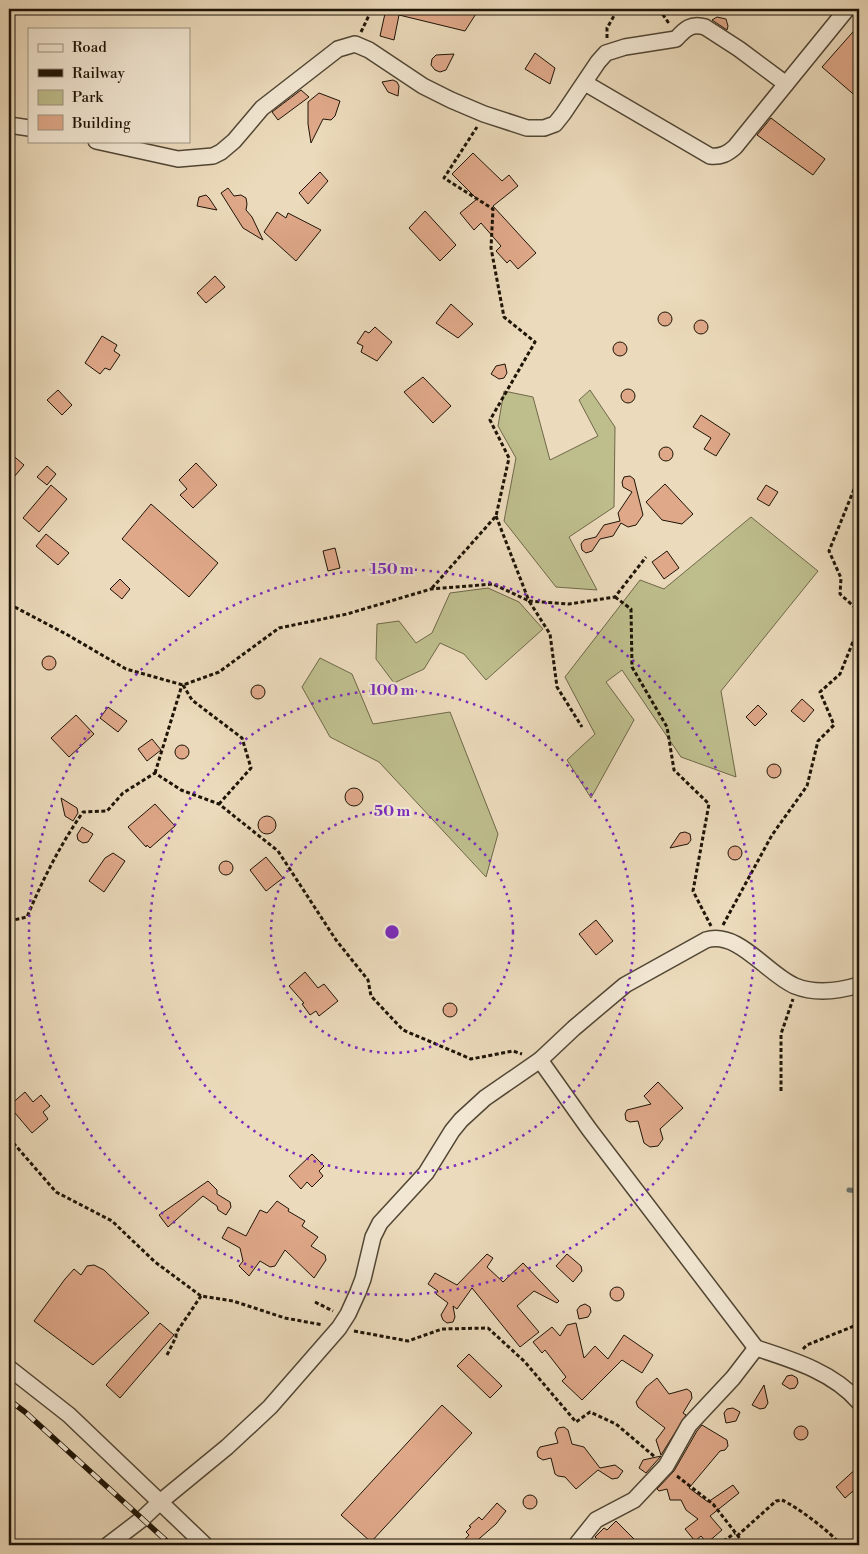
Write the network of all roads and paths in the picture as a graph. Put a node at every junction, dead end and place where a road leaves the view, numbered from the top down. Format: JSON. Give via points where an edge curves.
{"nodes":[{"id":1,"x":372,"y":9,"type":"edge"},
{"id":2,"x":618,"y":9,"type":"edge"},
{"id":3,"x":847,"y":9,"type":"edge"},
{"id":4,"x":355,"y":44,"type":"junction"},
{"id":5,"x":606,"y":53,"type":"junction"},
{"id":6,"x":585,"y":83,"type":"junction"},
{"id":7,"x":786,"y":84,"type":"junction"},
{"id":8,"x":484,"y":114,"type":"junction"},
{"id":9,"x":9,"y":125,"type":"edge"},
{"id":10,"x":28,"y":128,"type":"edge"},
{"id":11,"x":101,"y":142,"type":"edge"},
{"id":12,"x":859,"y":477,"type":"edge"},
{"id":13,"x":496,"y":516,"type":"junction"},
{"id":14,"x":646,"y":557,"type":"dead end"},
{"id":15,"x":431,"y":589,"type":"junction"},
{"id":16,"x":615,"y":597,"type":"junction"},
{"id":17,"x":529,"y":601,"type":"junction"},
{"id":18,"x":9,"y":604,"type":"edge"},
{"id":19,"x":859,"y":611,"type":"edge"},
{"id":20,"x":859,"y":627,"type":"edge"},
{"id":21,"x":183,"y":684,"type":"junction"},
{"id":22,"x":582,"y":727,"type":"dead end"},
{"id":23,"x":156,"y":773,"type":"junction"},
{"id":24,"x":219,"y":804,"type":"junction"},
{"id":25,"x":9,"y":921,"type":"edge"},
{"id":26,"x":717,"y":937,"type":"junction"},
{"id":27,"x":859,"y":986,"type":"edge"},
{"id":28,"x":797,"y":987,"type":"junction"},
{"id":29,"x":540,"y":1060,"type":"junction"},
{"id":30,"x":781,"y":1090,"type":"dead end"},
{"id":31,"x":201,"y":1296,"type":"dead end"},
{"id":32,"x":859,"y":1324,"type":"edge"},
{"id":33,"x":756,"y":1348,"type":"junction"},
{"id":34,"x":167,"y":1355,"type":"dead end"},
{"id":35,"x":791,"y":1359,"type":"junction"},
{"id":36,"x":9,"y":1368,"type":"edge"},
{"id":37,"x":859,"y":1402,"type":"edge"},
{"id":38,"x":666,"y":1466,"type":"junction"},
{"id":39,"x":160,"y":1502,"type":"junction"},
{"id":40,"x":736,"y":1534,"type":"junction"},
{"id":41,"x":108,"y":1545,"type":"edge"},
{"id":42,"x":205,"y":1545,"type":"edge"},
{"id":43,"x":576,"y":1545,"type":"edge"},
{"id":44,"x":718,"y":1545,"type":"edge"},
{"id":45,"x":745,"y":1545,"type":"edge"},
{"id":46,"x":840,"y":1545,"type":"edge"}],
"edges":[{"from":1,"to":4,"type":"path"},
{"from":2,"to":5,"type":"path","via":[[607,28]]},
{"from":3,"to":7,"type":"street"},
{"from":4,"to":8,"type":"street","via":[[423,86]]},
{"from":4,"to":11,"type":"street","via":[[338,49],[270,102],[234,141],[213,156],[178,159]]},
{"from":5,"to":6,"type":"street"},
{"from":5,"to":7,"type":"street","via":[[676,39],[686,28],[699,25],[739,49]]},
{"from":6,"to":7,"type":"street","via":[[710,156],[719,157],[735,147]]},
{"from":6,"to":8,"type":"street","via":[[555,124],[544,128],[527,128]]},
{"from":8,"to":13,"type":"path","via":[[444,178],[493,209],[491,248],[504,317],[535,342],[490,420],[509,458]]},
{"from":9,"to":10,"type":"street"},
{"from":12,"to":19,"type":"path","via":[[829,550],[841,578],[840,594]]},
{"from":13,"to":15,"type":"path"},
{"from":13,"to":17,"type":"path"},
{"from":14,"to":16,"type":"path"},
{"from":15,"to":17,"type":"path","via":[[493,584]]},
{"from":15,"to":21,"type":"path","via":[[347,614],[278,628],[219,672]]},
{"from":16,"to":17,"type":"path","via":[[569,604]]},
{"from":16,"to":26,"type":"path","via":[[631,609],[632,667],[667,727],[674,770],[709,804],[693,891]]},
{"from":17,"to":22,"type":"path","via":[[550,634],[556,687]]},
{"from":18,"to":21,"type":"path","via":[[126,669]]},
{"from":20,"to":26,"type":"path","via":[[840,674],[820,692],[834,725],[818,741],[807,786],[772,835]]},
{"from":21,"to":23,"type":"path"},
{"from":21,"to":24,"type":"path","via":[[192,700],[242,738],[251,768]]},
{"from":23,"to":24,"type":"path","via":[[181,790]]},
{"from":23,"to":25,"type":"path","via":[[123,793],[107,811],[83,812],[42,883],[27,917]]},
{"from":24,"to":29,"type":"path","via":[[278,851],[336,940],[368,980],[371,996],[403,1030],[471,1059],[513,1051]]},
{"from":26,"to":28,"type":"street","via":[[736,943]]},
{"from":26,"to":29,"type":"street","via":[[625,985]]},
{"from":27,"to":28,"type":"street","via":[[825,991]]},
{"from":28,"to":30,"type":"path","via":[[781,1034]]},
{"from":29,"to":33,"type":"street"},
{"from":29,"to":39,"type":"street","via":[[472,1109],[452,1131],[426,1173],[380,1223],[373,1237],[363,1279],[348,1314],[305,1369],[227,1447]]},
{"from":31,"to":34,"type":"path","via":[[176,1333]]},
{"from":32,"to":35,"type":"path","via":[[807,1346]]},
{"from":33,"to":35,"type":"street"},
{"from":33,"to":38,"type":"street","via":[[689,1425]]},
{"from":35,"to":37,"type":"street","via":[[835,1380]]},
{"from":36,"to":39,"type":"street","via":[[69,1415]]},
{"from":38,"to":40,"type":"path","via":[[713,1504]]},
{"from":38,"to":43,"type":"street","via":[[634,1500],[596,1520]]},
{"from":39,"to":41,"type":"street"},
{"from":39,"to":42,"type":"street"},
{"from":40,"to":44,"type":"path"},
{"from":40,"to":45,"type":"path"},
{"from":40,"to":46,"type":"path","via":[[776,1501],[782,1500]]}]}
